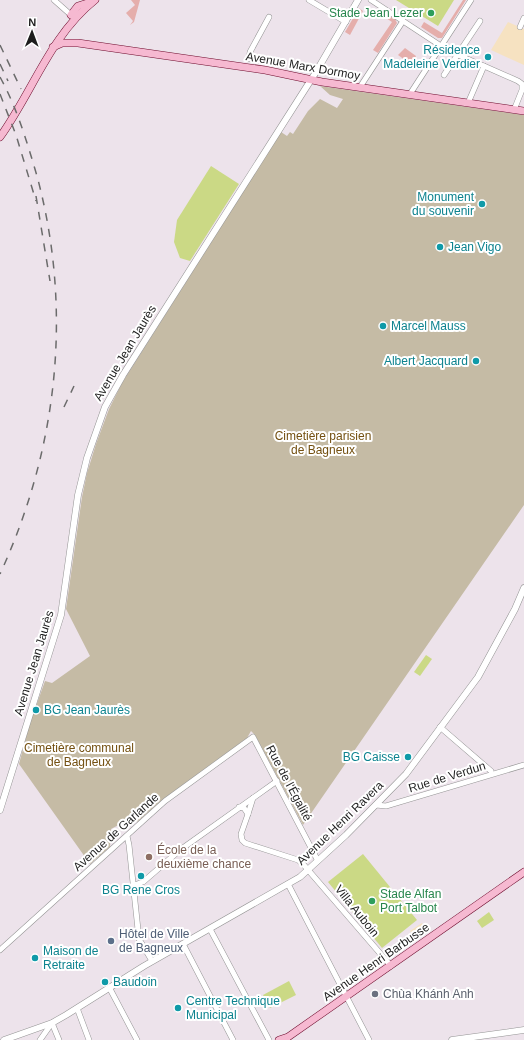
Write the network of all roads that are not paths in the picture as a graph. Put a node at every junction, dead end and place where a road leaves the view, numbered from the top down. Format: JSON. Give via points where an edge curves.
{"nodes":[{"id":1,"x":54,"y":0,"type":"edge"},
{"id":2,"x":309,"y":0,"type":"edge"},
{"id":3,"x":358,"y":0,"type":"edge"},
{"id":4,"x":372,"y":0,"type":"edge"},
{"id":5,"x":471,"y":0,"type":"edge"},
{"id":6,"x":94,"y":1,"type":"edge"},
{"id":7,"x":79,"y":3,"type":"edge"},
{"id":8,"x":71,"y":15,"type":"joint"},
{"id":9,"x":269,"y":16,"type":"dead end"},
{"id":10,"x":524,"y":18,"type":"edge"},
{"id":11,"x":403,"y":21,"type":"junction"},
{"id":12,"x":480,"y":21,"type":"dead end"},
{"id":13,"x":346,"y":22,"type":"junction"},
{"id":14,"x":520,"y":27,"type":"dead end"},
{"id":15,"x":63,"y":32,"type":"junction"},
{"id":16,"x":78,"y":43,"type":"junction"},
{"id":17,"x":441,"y":46,"type":"junction"},
{"id":18,"x":53,"y":47,"type":"junction"},
{"id":19,"x":458,"y":55,"type":"junction"},
{"id":20,"x":249,"y":59,"type":"dead end"},
{"id":21,"x":484,"y":66,"type":"junction"},
{"id":22,"x":444,"y":75,"type":"dead end"},
{"id":23,"x":311,"y":80,"type":"junction"},
{"id":24,"x":360,"y":87,"type":"junction"},
{"id":25,"x":410,"y":94,"type":"junction"},
{"id":26,"x":468,"y":103,"type":"junction"},
{"id":27,"x":514,"y":110,"type":"junction"},
{"id":28,"x":524,"y":111,"type":"edge"},
{"id":29,"x":0,"y":137,"type":"edge"},
{"id":30,"x":524,"y":588,"type":"edge"},
{"id":31,"x":440,"y":727,"type":"junction"},
{"id":32,"x":252,"y":737,"type":"joint"},
{"id":33,"x":524,"y":765,"type":"edge"},
{"id":34,"x":491,"y":771,"type":"dead end"},
{"id":35,"x":277,"y":781,"type":"junction"},
{"id":36,"x":253,"y":798,"type":"junction"},
{"id":37,"x":376,"y":805,"type":"junction"},
{"id":38,"x":239,"y":807,"type":"junction"},
{"id":39,"x":0,"y":810,"type":"edge"},
{"id":40,"x":248,"y":814,"type":"junction"},
{"id":41,"x":126,"y":836,"type":"junction"},
{"id":42,"x":318,"y":861,"type":"junction"},
{"id":43,"x":308,"y":870,"type":"junction"},
{"id":44,"x":524,"y":872,"type":"edge"},
{"id":45,"x":288,"y":884,"type":"junction"},
{"id":46,"x":134,"y":885,"type":"junction"},
{"id":47,"x":210,"y":929,"type":"junction"},
{"id":48,"x":183,"y":944,"type":"junction"},
{"id":49,"x":0,"y":950,"type":"edge"},
{"id":50,"x":152,"y":961,"type":"junction"},
{"id":51,"x":391,"y":966,"type":"junction"},
{"id":52,"x":109,"y":986,"type":"junction"},
{"id":53,"x":346,"y":996,"type":"junction"},
{"id":54,"x":77,"y":1008,"type":"junction"},
{"id":55,"x":52,"y":1023,"type":"junction"},
{"id":56,"x":36,"y":1028,"type":"junction"},
{"id":57,"x":524,"y":1030,"type":"edge"},
{"id":58,"x":40,"y":1038,"type":"edge"},
{"id":59,"x":286,"y":1038,"type":"edge"},
{"id":60,"x":4,"y":1040,"type":"edge"},
{"id":61,"x":59,"y":1040,"type":"edge"},
{"id":62,"x":90,"y":1040,"type":"edge"},
{"id":63,"x":137,"y":1040,"type":"edge"},
{"id":64,"x":233,"y":1040,"type":"edge"},
{"id":65,"x":269,"y":1040,"type":"edge"},
{"id":66,"x":279,"y":1040,"type":"edge"},
{"id":67,"x":369,"y":1040,"type":"edge"},
{"id":68,"x":452,"y":1040,"type":"edge"}],
"edges":[{"from":1,"to":8,"type":"street"},
{"from":2,"to":13,"type":"street"},
{"from":3,"to":13,"type":"street","name":"Avenue Jean Jaurès"},
{"from":4,"to":11,"type":"street"},
{"from":5,"to":17,"type":"street"},
{"from":6,"to":7,"type":"main road"},
{"from":6,"to":15,"type":"main road","via":[[74,18]]},
{"from":7,"to":8,"type":"main road"},
{"from":9,"to":20,"type":"street","via":[[250,52]]},
{"from":10,"to":14,"type":"street"},
{"from":11,"to":17,"type":"street"},
{"from":11,"to":24,"type":"street"},
{"from":12,"to":19,"type":"street"},
{"from":13,"to":23,"type":"street","name":"Avenue Jean Jaurès"},
{"from":15,"to":16,"type":"main road","name":"Avenue Marx Dormoy","via":[[66,38]]},
{"from":15,"to":18,"type":"main road"},
{"from":16,"to":18,"type":"main road","name":"Avenue Marx Dormoy","via":[[62,43]]},
{"from":16,"to":23,"type":"main road","name":"Avenue Marx Dormoy","via":[[265,70]]},
{"from":17,"to":25,"type":"street"},
{"from":18,"to":29,"type":"main road"},
{"from":19,"to":21,"type":"street"},
{"from":19,"to":22,"type":"street"},
{"from":21,"to":26,"type":"street"},
{"from":21,"to":27,"type":"street","via":[[521,83],[522,90]]},
{"from":23,"to":24,"type":"main road","name":"Avenue Marx Dormoy"},
{"from":23,"to":39,"type":"street","name":"Avenue Jean Jaurès","via":[[122,375],[105,407],[92,442],[78,495],[62,615]]},
{"from":24,"to":25,"type":"main road","name":"Avenue Marx Dormoy"},
{"from":25,"to":26,"type":"main road","name":"Avenue Marx Dormoy"},
{"from":26,"to":27,"type":"main road","name":"Avenue Marx Dormoy"},
{"from":27,"to":28,"type":"main road","name":"Avenue Marx Dormoy"},
{"from":30,"to":31,"type":"street","name":"Avenue Henri Ravera","via":[[481,673]]},
{"from":31,"to":34,"type":"street"},
{"from":31,"to":37,"type":"street","name":"Avenue Henri Ravera","via":[[406,774]]},
{"from":32,"to":35,"type":"street","name":"Rue de l'Égalité"},
{"from":32,"to":41,"type":"street","name":"Avenue de Garlande","via":[[169,797]]},
{"from":33,"to":37,"type":"street","name":"Rue de Verdun","via":[[386,806]]},
{"from":35,"to":36,"type":"street"},
{"from":35,"to":42,"type":"street","name":"Rue de l'Égalité"},
{"from":36,"to":38,"type":"street"},
{"from":36,"to":40,"type":"street"},
{"from":37,"to":42,"type":"street","name":"Avenue Henri Ravera"},
{"from":38,"to":40,"type":"street","via":[[244,808]]},
{"from":38,"to":46,"type":"street","via":[[180,850],[143,882]]},
{"from":40,"to":43,"type":"street","name":"Villa Auboin","via":[[241,834],[242,840],[298,860]]},
{"from":41,"to":46,"type":"street"},
{"from":41,"to":49,"type":"street","name":"Avenue de Garlande"},
{"from":42,"to":43,"type":"street","name":"Avenue Henri Ravera"},
{"from":43,"to":45,"type":"street","name":"Avenue Henri Ravera"},
{"from":43,"to":51,"type":"street","name":"Villa Auboin"},
{"from":44,"to":51,"type":"main road","name":"Avenue Henri Barbusse"},
{"from":45,"to":47,"type":"street","name":"Avenue Henri Ravera"},
{"from":45,"to":53,"type":"street"},
{"from":46,"to":50,"type":"street","via":[[139,939]]},
{"from":47,"to":48,"type":"street","name":"Avenue Henri Ravera"},
{"from":47,"to":65,"type":"street"},
{"from":48,"to":50,"type":"street","name":"Avenue Henri Ravera"},
{"from":48,"to":64,"type":"street"},
{"from":50,"to":52,"type":"street","name":"Avenue Henri Ravera"},
{"from":51,"to":53,"type":"main road","name":"Avenue Henri Barbusse"},
{"from":52,"to":54,"type":"street","name":"Avenue Henri Ravera"},
{"from":52,"to":63,"type":"street"},
{"from":53,"to":59,"type":"main road","name":"Avenue Henri Barbusse"},
{"from":53,"to":67,"type":"street"},
{"from":54,"to":55,"type":"street","name":"Avenue Henri Ravera"},
{"from":54,"to":62,"type":"street"},
{"from":55,"to":56,"type":"street"},
{"from":55,"to":58,"type":"street","name":"Avenue Henri Ravera"},
{"from":55,"to":61,"type":"street"},
{"from":56,"to":58,"type":"street"},
{"from":56,"to":60,"type":"street"},
{"from":57,"to":68,"type":"street"},
{"from":59,"to":66,"type":"main road","name":"Avenue Henri Barbusse"}]}
